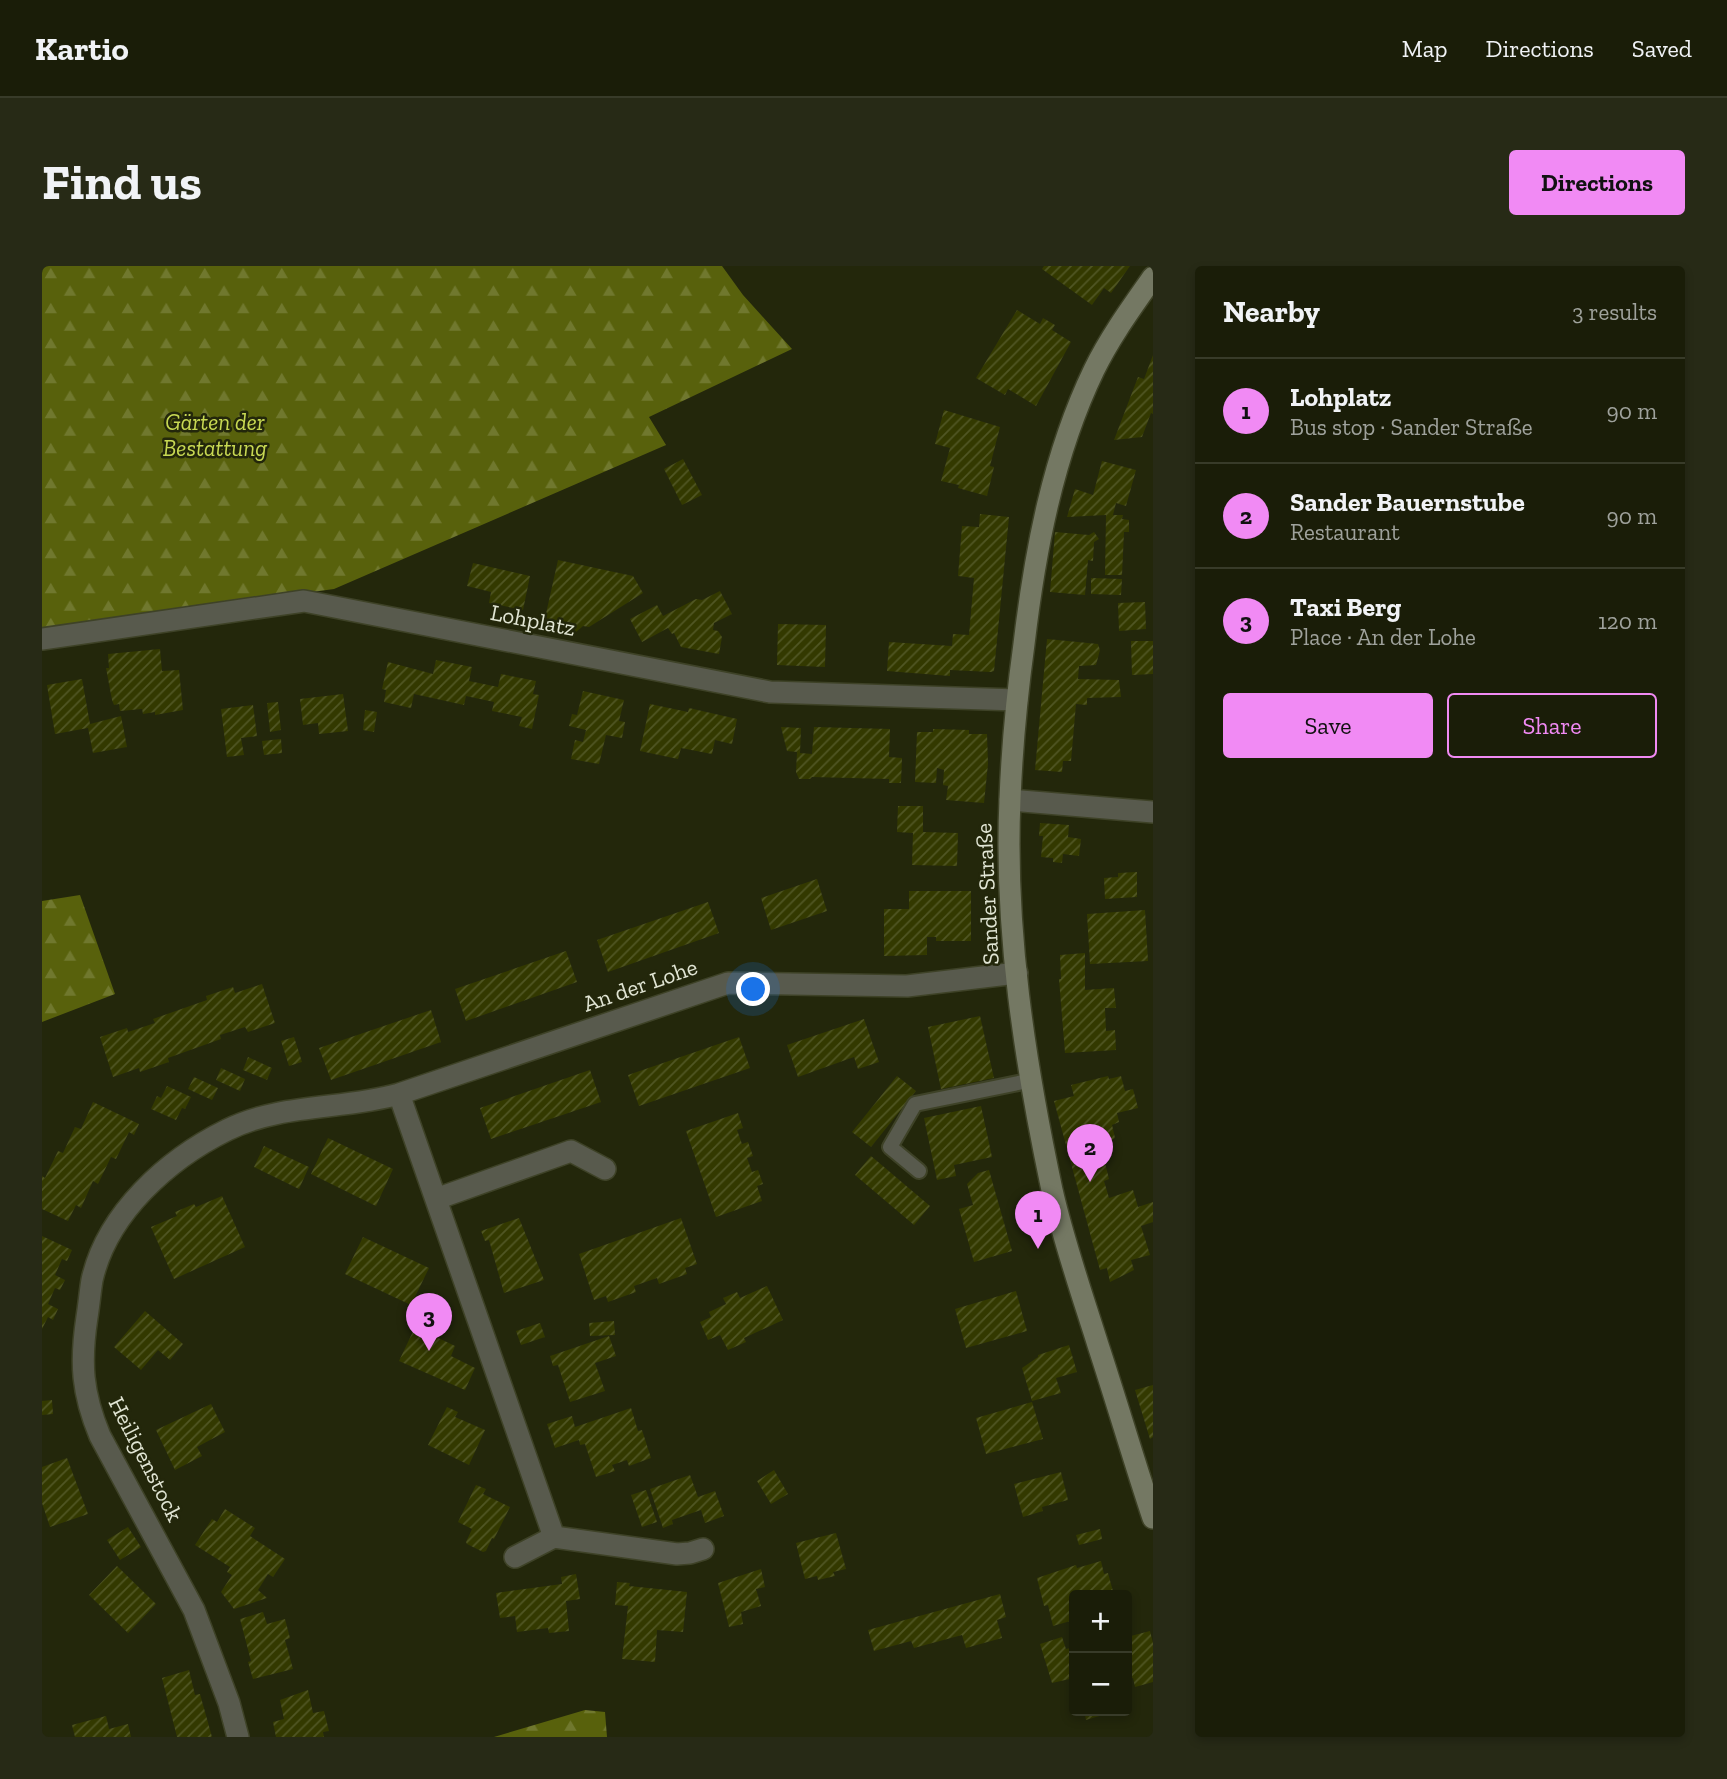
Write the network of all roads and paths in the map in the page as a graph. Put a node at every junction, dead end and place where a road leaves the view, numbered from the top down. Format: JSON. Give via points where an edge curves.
{"nodes":[{"id":1,"x":1153,"y":277,"type":"edge"},
{"id":2,"x":42,"y":639,"type":"edge"},
{"id":3,"x":1017,"y":701,"type":"junction"},
{"id":4,"x":1010,"y":800,"type":"junction"},
{"id":5,"x":1153,"y":811,"type":"edge"},
{"id":6,"x":1017,"y":973,"type":"junction"},
{"id":7,"x":1033,"y":1080,"type":"junction"},
{"id":8,"x":399,"y":1094,"type":"junction"},
{"id":9,"x":605,"y":1169,"type":"dead end"},
{"id":10,"x":919,"y":1171,"type":"dead end"},
{"id":11,"x":436,"y":1199,"type":"junction"},
{"id":12,"x":1153,"y":1518,"type":"edge"},
{"id":13,"x":554,"y":1537,"type":"junction"},
{"id":14,"x":703,"y":1549,"type":"dead end"},
{"id":15,"x":515,"y":1557,"type":"dead end"},
{"id":16,"x":238,"y":1737,"type":"edge"}],
"edges":[{"from":1,"to":3,"type":"main road","name":"Sander Straße","via":[[1096,366],[1072,425],[1039,539]]},
{"from":2,"to":3,"type":"street","name":"Lohplatz","via":[[304,601],[770,692]]},
{"from":3,"to":4,"type":"main road","name":"Sander Straße"},
{"from":4,"to":5,"type":"street"},
{"from":4,"to":6,"type":"main road","name":"Sander Straße"},
{"from":6,"to":7,"type":"main road","name":"Sander Straße"},
{"from":6,"to":8,"type":"street","name":"An der Lohe","via":[[907,986],[728,983]]},
{"from":7,"to":10,"type":"lane","via":[[915,1104],[890,1147]]},
{"from":7,"to":12,"type":"main road","name":"Sander Straße","via":[[1053,1192],[1074,1269]]},
{"from":8,"to":11,"type":"street"},
{"from":8,"to":16,"type":"street","name":"Heiligenstock","via":[[281,1112],[228,1129],[178,1160],[148,1186],[107,1240],[92,1279],[82,1358],[88,1408],[194,1610]]},
{"from":9,"to":11,"type":"street","via":[[571,1151]]},
{"from":11,"to":13,"type":"street"},
{"from":13,"to":14,"type":"street","via":[[677,1554]]},
{"from":13,"to":15,"type":"street"}]}
